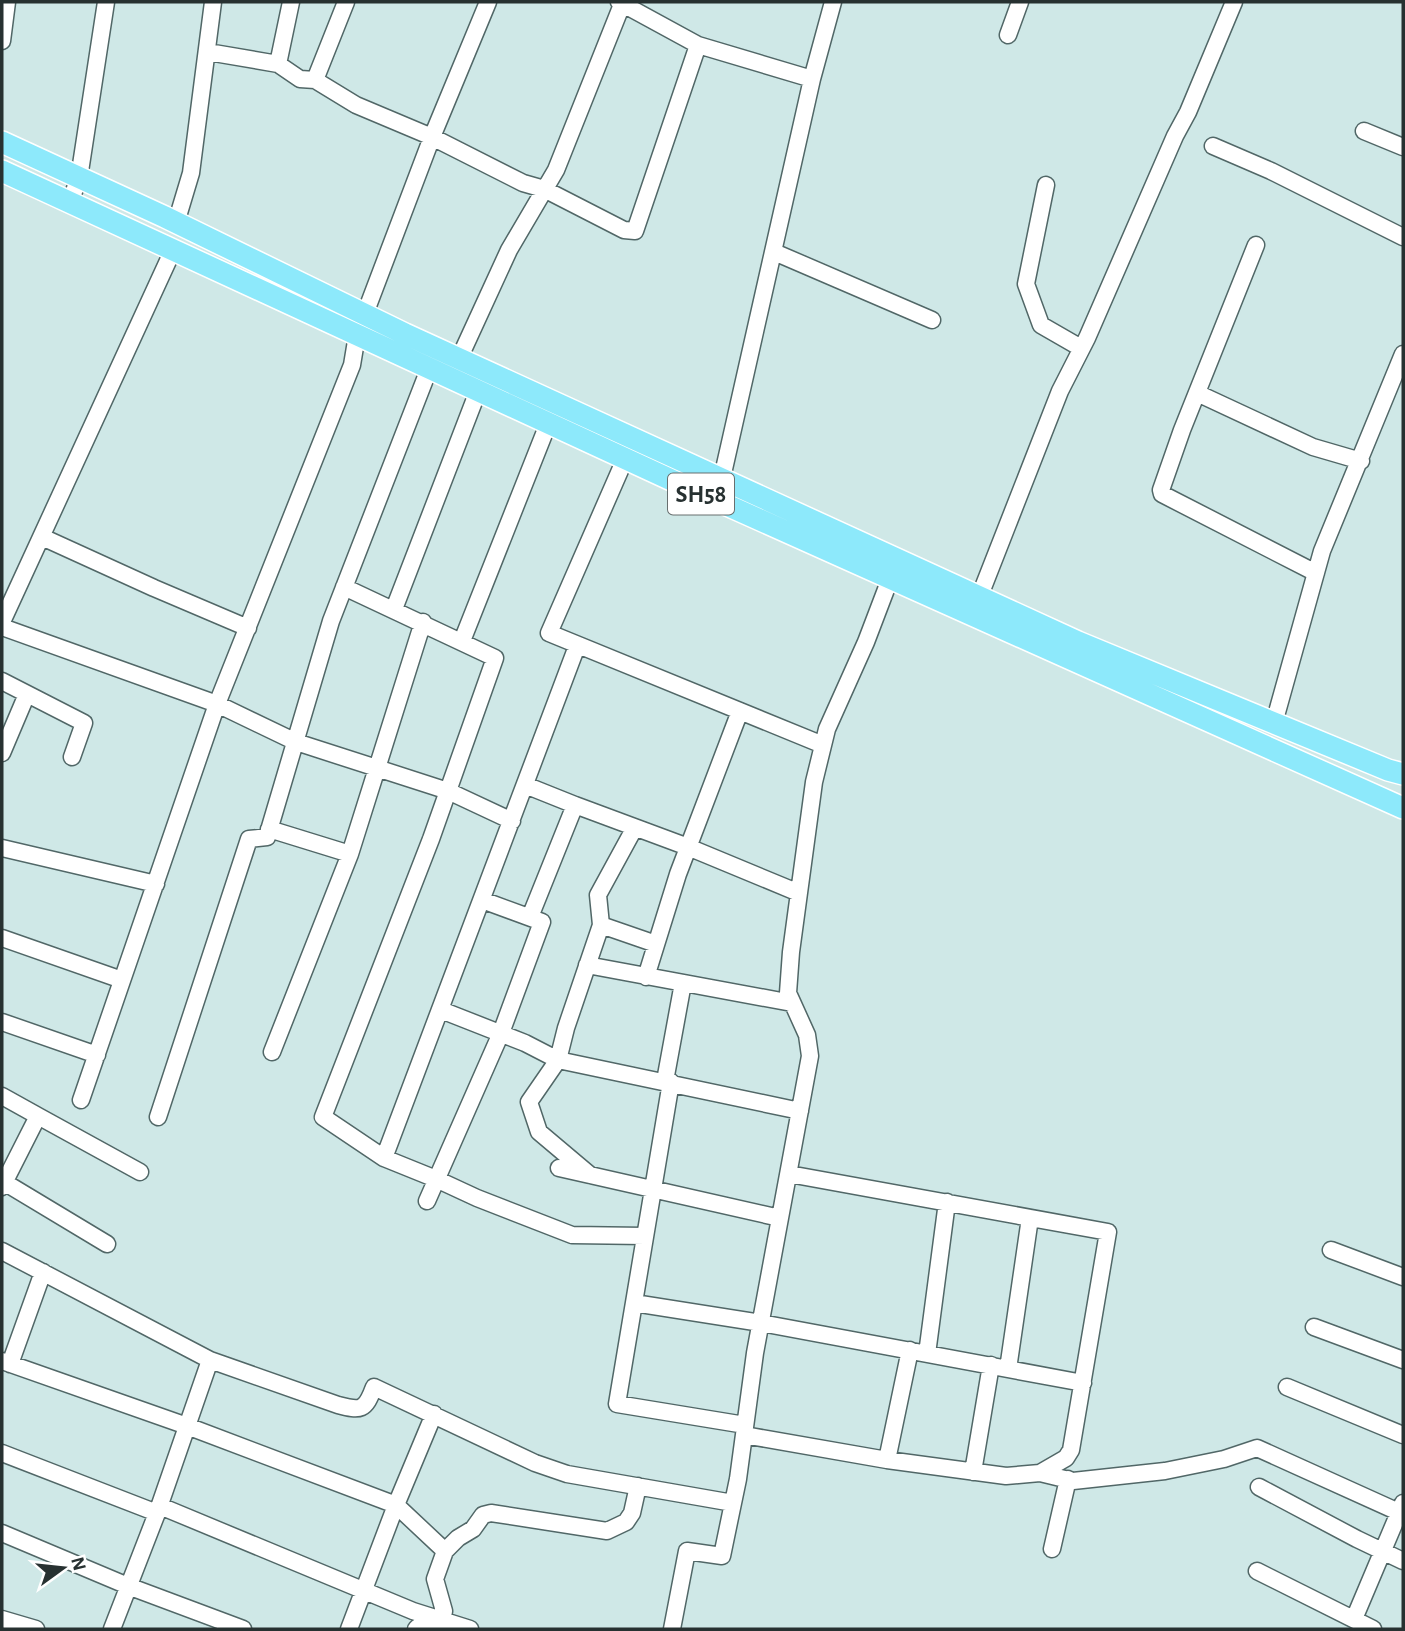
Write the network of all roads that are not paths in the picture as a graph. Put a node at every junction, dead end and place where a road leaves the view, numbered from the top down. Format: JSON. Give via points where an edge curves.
{"nodes":[{"id":1,"x":7,"y":2,"type":"edge"},
{"id":2,"x":106,"y":2,"type":"edge"},
{"id":3,"x":214,"y":2,"type":"edge"},
{"id":4,"x":291,"y":2,"type":"edge"},
{"id":5,"x":346,"y":2,"type":"edge"},
{"id":6,"x":488,"y":2,"type":"edge"},
{"id":7,"x":621,"y":2,"type":"edge"},
{"id":8,"x":834,"y":2,"type":"edge"},
{"id":9,"x":1020,"y":2,"type":"edge"},
{"id":10,"x":1234,"y":2,"type":"edge"},
{"id":11,"x":1008,"y":35,"type":"dead end"},
{"id":12,"x":2,"y":41,"type":"edge"},
{"id":13,"x":698,"y":45,"type":"junction"},
{"id":14,"x":208,"y":52,"type":"junction"},
{"id":15,"x":278,"y":64,"type":"junction"},
{"id":16,"x":812,"y":79,"type":"junction"},
{"id":17,"x":315,"y":80,"type":"junction"},
{"id":18,"x":1364,"y":131,"type":"dead end"},
{"id":19,"x":432,"y":137,"type":"junction"},
{"id":20,"x":2,"y":142,"type":"edge"},
{"id":21,"x":1213,"y":146,"type":"dead end"},
{"id":22,"x":1403,"y":147,"type":"edge"},
{"id":23,"x":2,"y":171,"type":"edge"},
{"id":24,"x":79,"y":178,"type":"junction"},
{"id":25,"x":1045,"y":185,"type":"dead end"},
{"id":26,"x":544,"y":190,"type":"junction"},
{"id":27,"x":69,"y":202,"type":"junction"},
{"id":28,"x":176,"y":223,"type":"junction"},
{"id":29,"x":1403,"y":237,"type":"edge"},
{"id":30,"x":1256,"y":245,"type":"dead end"},
{"id":31,"x":173,"y":250,"type":"junction"},
{"id":32,"x":774,"y":252,"type":"junction"},
{"id":33,"x":366,"y":315,"type":"junction"},
{"id":34,"x":932,"y":320,"type":"dead end"},
{"id":35,"x":357,"y":335,"type":"junction"},
{"id":36,"x":1081,"y":348,"type":"junction"},
{"id":37,"x":1403,"y":354,"type":"edge"},
{"id":38,"x":459,"y":359,"type":"junction"},
{"id":39,"x":429,"y":369,"type":"junction"},
{"id":40,"x":478,"y":391,"type":"junction"},
{"id":41,"x":1197,"y":393,"type":"junction"},
{"id":42,"x":548,"y":424,"type":"junction"},
{"id":43,"x":625,"y":459,"type":"junction"},
{"id":44,"x":1361,"y":461,"type":"junction"},
{"id":45,"x":722,"y":478,"type":"junction"},
{"id":46,"x":42,"y":537,"type":"junction"},
{"id":47,"x":1316,"y":573,"type":"junction"},
{"id":48,"x":890,"y":579,"type":"junction"},
{"id":49,"x":344,"y":587,"type":"junction"},
{"id":50,"x":976,"y":606,"type":"junction"},
{"id":51,"x":394,"y":609,"type":"junction"},
{"id":52,"x":423,"y":622,"type":"junction"},
{"id":53,"x":2,"y":625,"type":"edge"},
{"id":54,"x":248,"y":628,"type":"junction"},
{"id":55,"x":462,"y":641,"type":"junction"},
{"id":56,"x":577,"y":646,"type":"junction"},
{"id":57,"x":2,"y":681,"type":"edge"},
{"id":58,"x":27,"y":694,"type":"junction"},
{"id":59,"x":217,"y":704,"type":"junction"},
{"id":60,"x":740,"y":712,"type":"junction"},
{"id":61,"x":1274,"y":723,"type":"junction"},
{"id":62,"x":296,"y":742,"type":"junction"},
{"id":63,"x":823,"y":745,"type":"junction"},
{"id":64,"x":2,"y":753,"type":"edge"},
{"id":65,"x":72,"y":757,"type":"dead end"},
{"id":66,"x":378,"y":769,"type":"junction"},
{"id":67,"x":1403,"y":774,"type":"edge"},
{"id":68,"x":525,"y":785,"type":"junction"},
{"id":69,"x":448,"y":791,"type":"junction"},
{"id":70,"x":575,"y":805,"type":"junction"},
{"id":71,"x":1403,"y":808,"type":"edge"},
{"id":72,"x":512,"y":821,"type":"junction"},
{"id":73,"x":269,"y":829,"type":"junction"},
{"id":74,"x":634,"y":829,"type":"junction"},
{"id":75,"x":688,"y":847,"type":"junction"},
{"id":76,"x":2,"y":848,"type":"edge"},
{"id":77,"x":350,"y":854,"type":"junction"},
{"id":78,"x":156,"y":884,"type":"junction"},
{"id":79,"x":799,"y":893,"type":"junction"},
{"id":80,"x":482,"y":900,"type":"junction"},
{"id":81,"x":530,"y":917,"type":"junction"},
{"id":82,"x":601,"y":926,"type":"junction"},
{"id":83,"x":2,"y":938,"type":"edge"},
{"id":84,"x":656,"y":944,"type":"junction"},
{"id":85,"x":587,"y":965,"type":"junction"},
{"id":86,"x":646,"y":977,"type":"junction"},
{"id":87,"x":122,"y":980,"type":"junction"},
{"id":88,"x":683,"y":983,"type":"junction"},
{"id":89,"x":792,"y":1003,"type":"junction"},
{"id":90,"x":441,"y":1010,"type":"junction"},
{"id":91,"x":2,"y":1022,"type":"edge"},
{"id":92,"x":501,"y":1033,"type":"junction"},
{"id":93,"x":272,"y":1052,"type":"dead end"},
{"id":94,"x":97,"y":1055,"type":"junction"},
{"id":95,"x":558,"y":1059,"type":"junction"},
{"id":96,"x":668,"y":1082,"type":"junction"},
{"id":97,"x":2,"y":1096,"type":"edge"},
{"id":98,"x":81,"y":1100,"type":"dead end"},
{"id":99,"x":800,"y":1111,"type":"junction"},
{"id":100,"x":38,"y":1116,"type":"junction"},
{"id":101,"x":158,"y":1117,"type":"dead end"},
{"id":102,"x":384,"y":1158,"type":"junction"},
{"id":103,"x":559,"y":1168,"type":"dead end"},
{"id":104,"x":139,"y":1172,"type":"dead end"},
{"id":105,"x":789,"y":1174,"type":"junction"},
{"id":106,"x":590,"y":1175,"type":"junction"},
{"id":107,"x":436,"y":1179,"type":"junction"},
{"id":108,"x":2,"y":1186,"type":"edge"},
{"id":109,"x":652,"y":1189,"type":"junction"},
{"id":110,"x":427,"y":1201,"type":"dead end"},
{"id":111,"x":947,"y":1202,"type":"junction"},
{"id":112,"x":780,"y":1218,"type":"junction"},
{"id":113,"x":1030,"y":1218,"type":"junction"},
{"id":114,"x":645,"y":1236,"type":"junction"},
{"id":115,"x":107,"y":1244,"type":"dead end"},
{"id":116,"x":1331,"y":1250,"type":"dead end"},
{"id":117,"x":2,"y":1251,"type":"edge"},
{"id":118,"x":43,"y":1272,"type":"junction"},
{"id":119,"x":1403,"y":1277,"type":"edge"},
{"id":120,"x":634,"y":1303,"type":"junction"},
{"id":121,"x":761,"y":1323,"type":"junction"},
{"id":122,"x":1314,"y":1327,"type":"dead end"},
{"id":123,"x":910,"y":1350,"type":"junction"},
{"id":124,"x":927,"y":1354,"type":"junction"},
{"id":125,"x":210,"y":1360,"type":"junction"},
{"id":126,"x":1403,"y":1360,"type":"edge"},
{"id":127,"x":6,"y":1362,"type":"edge"},
{"id":128,"x":990,"y":1366,"type":"junction"},
{"id":129,"x":1008,"y":1369,"type":"junction"},
{"id":130,"x":1083,"y":1383,"type":"junction"},
{"id":131,"x":1287,"y":1387,"type":"dead end"},
{"id":132,"x":435,"y":1414,"type":"junction"},
{"id":133,"x":187,"y":1426,"type":"junction"},
{"id":134,"x":744,"y":1430,"type":"junction"},
{"id":135,"x":1402,"y":1431,"type":"edge"},
{"id":136,"x":2,"y":1453,"type":"edge"},
{"id":137,"x":887,"y":1460,"type":"junction"},
{"id":138,"x":973,"y":1472,"type":"junction"},
{"id":139,"x":1040,"y":1473,"type":"junction"},
{"id":140,"x":1068,"y":1479,"type":"junction"},
{"id":141,"x":638,"y":1486,"type":"junction"},
{"id":142,"x":1259,"y":1487,"type":"dead end"},
{"id":143,"x":733,"y":1503,"type":"junction"},
{"id":144,"x":396,"y":1505,"type":"junction"},
{"id":145,"x":158,"y":1510,"type":"junction"},
{"id":146,"x":1402,"y":1510,"type":"edge"},
{"id":147,"x":3,"y":1539,"type":"edge"},
{"id":148,"x":1052,"y":1549,"type":"dead end"},
{"id":149,"x":445,"y":1551,"type":"junction"},
{"id":150,"x":1383,"y":1551,"type":"junction"},
{"id":151,"x":1403,"y":1561,"type":"edge"},
{"id":152,"x":1257,"y":1571,"type":"dead end"},
{"id":153,"x":128,"y":1586,"type":"junction"},
{"id":154,"x":365,"y":1590,"type":"junction"},
{"id":155,"x":2,"y":1619,"type":"edge"},
{"id":156,"x":1354,"y":1619,"type":"junction"},
{"id":157,"x":442,"y":1622,"type":"junction"},
{"id":158,"x":36,"y":1629,"type":"edge"},
{"id":159,"x":111,"y":1629,"type":"edge"},
{"id":160,"x":243,"y":1629,"type":"edge"},
{"id":161,"x":349,"y":1629,"type":"edge"},
{"id":162,"x":416,"y":1629,"type":"edge"},
{"id":163,"x":470,"y":1629,"type":"edge"},
{"id":164,"x":671,"y":1629,"type":"edge"},
{"id":165,"x":1373,"y":1629,"type":"edge"}],
"edges":[{"from":1,"to":12,"type":"street"},
{"from":2,"to":24,"type":"street"},
{"from":3,"to":14,"type":"street"},
{"from":4,"to":15,"type":"street"},
{"from":5,"to":17,"type":"street"},
{"from":6,"to":19,"type":"street"},
{"from":7,"to":13,"type":"street"},
{"from":7,"to":26,"type":"street","via":[[556,170]]},
{"from":8,"to":16,"type":"street"},
{"from":9,"to":11,"type":"street"},
{"from":10,"to":36,"type":"street"},
{"from":13,"to":16,"type":"street"},
{"from":13,"to":26,"type":"street","via":[[635,231],[624,230]]},
{"from":14,"to":15,"type":"street"},
{"from":14,"to":28,"type":"street","via":[[191,173]]},
{"from":15,"to":17,"type":"street","via":[[300,79]]},
{"from":16,"to":32,"type":"street"},
{"from":17,"to":19,"type":"street","via":[[356,105]]},
{"from":18,"to":22,"type":"street"},
{"from":19,"to":26,"type":"street"},
{"from":19,"to":33,"type":"street"},
{"from":20,"to":24,"type":"main road","number":"SH58"},
{"from":21,"to":29,"type":"street"},
{"from":23,"to":27,"type":"main road","number":"SH58"},
{"from":24,"to":27,"type":"street"},
{"from":24,"to":28,"type":"main road","number":"SH58"},
{"from":25,"to":36,"type":"street","via":[[1026,284],[1041,325]]},
{"from":26,"to":38,"type":"street","via":[[509,250]]},
{"from":27,"to":31,"type":"main road","number":"SH58"},
{"from":28,"to":33,"type":"main road","number":"SH58"},
{"from":30,"to":41,"type":"street"},
{"from":31,"to":35,"type":"main road","number":"SH58"},
{"from":31,"to":46,"type":"street"},
{"from":32,"to":34,"type":"street"},
{"from":32,"to":45,"type":"street"},
{"from":33,"to":35,"type":"street"},
{"from":33,"to":38,"type":"main road","number":"SH58"},
{"from":35,"to":39,"type":"main road","number":"SH58"},
{"from":35,"to":54,"type":"street","via":[[348,376]]},
{"from":36,"to":50,"type":"street"},
{"from":37,"to":44,"type":"street"},
{"from":38,"to":45,"type":"main road","number":"SH58"},
{"from":39,"to":40,"type":"main road","number":"SH58"},
{"from":39,"to":49,"type":"street"},
{"from":40,"to":42,"type":"main road","number":"SH58"},
{"from":40,"to":51,"type":"street"},
{"from":41,"to":44,"type":"street","via":[[1313,447]]},
{"from":41,"to":47,"type":"street","via":[[1162,494]]},
{"from":42,"to":43,"type":"main road","number":"SH58"},
{"from":42,"to":55,"type":"street"},
{"from":43,"to":48,"type":"main road","number":"SH58"},
{"from":43,"to":56,"type":"street","via":[[549,633]]},
{"from":44,"to":47,"type":"street"},
{"from":45,"to":50,"type":"main road","number":"SH58"},
{"from":46,"to":53,"type":"street"},
{"from":46,"to":54,"type":"street"},
{"from":47,"to":61,"type":"street"},
{"from":48,"to":50,"type":"main road","number":"SH58"},
{"from":48,"to":63,"type":"street"},
{"from":49,"to":51,"type":"street"},
{"from":49,"to":62,"type":"street"},
{"from":50,"to":61,"type":"main road","number":"SH58","via":[[1078,642]]},
{"from":50,"to":71,"type":"main road","number":"SH58"},
{"from":51,"to":52,"type":"street"},
{"from":52,"to":55,"type":"street"},
{"from":52,"to":66,"type":"street"},
{"from":53,"to":59,"type":"street"},
{"from":54,"to":59,"type":"street"},
{"from":55,"to":69,"type":"street","via":[[495,658]]},
{"from":56,"to":60,"type":"street"},
{"from":56,"to":68,"type":"street"},
{"from":57,"to":58,"type":"street"},
{"from":58,"to":64,"type":"street"},
{"from":58,"to":65,"type":"street","via":[[84,723]]},
{"from":59,"to":62,"type":"street"},
{"from":59,"to":78,"type":"street"},
{"from":60,"to":63,"type":"street"},
{"from":60,"to":75,"type":"street"},
{"from":61,"to":67,"type":"main road","number":"SH58"},
{"from":62,"to":66,"type":"street"},
{"from":62,"to":73,"type":"street"},
{"from":63,"to":79,"type":"street"},
{"from":66,"to":69,"type":"street"},
{"from":66,"to":77,"type":"street"},
{"from":68,"to":70,"type":"street"},
{"from":68,"to":72,"type":"street"},
{"from":69,"to":72,"type":"street"},
{"from":69,"to":102,"type":"street","via":[[323,1117]]},
{"from":70,"to":74,"type":"street"},
{"from":70,"to":81,"type":"street"},
{"from":72,"to":80,"type":"street"},
{"from":73,"to":77,"type":"street"},
{"from":73,"to":101,"type":"street","via":[[267,837],[249,839]]},
{"from":74,"to":75,"type":"street"},
{"from":74,"to":82,"type":"street","via":[[598,895]]},
{"from":75,"to":79,"type":"street"},
{"from":75,"to":84,"type":"street"},
{"from":76,"to":78,"type":"street"},
{"from":77,"to":93,"type":"street"},
{"from":78,"to":87,"type":"street"},
{"from":79,"to":89,"type":"street","via":[[788,993]]},
{"from":80,"to":81,"type":"street"},
{"from":80,"to":90,"type":"street"},
{"from":81,"to":92,"type":"street","via":[[542,922]]},
{"from":82,"to":84,"type":"street"},
{"from":82,"to":85,"type":"street"},
{"from":83,"to":87,"type":"street"},
{"from":84,"to":86,"type":"street"},
{"from":85,"to":86,"type":"street"},
{"from":85,"to":95,"type":"street"},
{"from":86,"to":88,"type":"street"},
{"from":87,"to":94,"type":"street"},
{"from":88,"to":89,"type":"street"},
{"from":88,"to":96,"type":"street"},
{"from":89,"to":99,"type":"street","via":[[807,1035],[810,1056]]},
{"from":90,"to":92,"type":"street"},
{"from":90,"to":102,"type":"street"},
{"from":91,"to":94,"type":"street"},
{"from":92,"to":95,"type":"street"},
{"from":92,"to":107,"type":"street"},
{"from":94,"to":98,"type":"street"},
{"from":95,"to":96,"type":"street"},
{"from":95,"to":106,"type":"street","via":[[529,1102],[539,1132]]},
{"from":96,"to":99,"type":"street"},
{"from":96,"to":109,"type":"street"},
{"from":97,"to":100,"type":"street"},
{"from":99,"to":105,"type":"street"},
{"from":100,"to":104,"type":"street"},
{"from":100,"to":108,"type":"street"},
{"from":102,"to":107,"type":"street"},
{"from":103,"to":106,"type":"street"},
{"from":105,"to":111,"type":"street"},
{"from":105,"to":112,"type":"street"},
{"from":106,"to":109,"type":"street"},
{"from":107,"to":110,"type":"street"},
{"from":107,"to":114,"type":"street","via":[[572,1235]]},
{"from":108,"to":115,"type":"street"},
{"from":109,"to":112,"type":"street"},
{"from":109,"to":114,"type":"street"},
{"from":111,"to":113,"type":"street"},
{"from":111,"to":124,"type":"street"},
{"from":112,"to":121,"type":"street"},
{"from":113,"to":129,"type":"street"},
{"from":113,"to":130,"type":"street","via":[[1108,1232]]},
{"from":114,"to":120,"type":"street"},
{"from":116,"to":119,"type":"street"},
{"from":117,"to":118,"type":"street"},
{"from":118,"to":125,"type":"street"},
{"from":118,"to":127,"type":"street"},
{"from":120,"to":121,"type":"street"},
{"from":120,"to":134,"type":"street","via":[[617,1404]]},
{"from":121,"to":123,"type":"street"},
{"from":121,"to":134,"type":"street"},
{"from":122,"to":126,"type":"street"},
{"from":123,"to":124,"type":"street"},
{"from":123,"to":137,"type":"street"},
{"from":124,"to":128,"type":"street"},
{"from":125,"to":132,"type":"street","via":[[355,1409],[368,1403],[373,1387]]},
{"from":125,"to":133,"type":"street"},
{"from":127,"to":133,"type":"street"},
{"from":128,"to":129,"type":"street"},
{"from":128,"to":138,"type":"street"},
{"from":129,"to":130,"type":"street"},
{"from":130,"to":139,"type":"street","via":[[1071,1450]]},
{"from":131,"to":135,"type":"street"},
{"from":132,"to":141,"type":"street","via":[[566,1474]]},
{"from":132,"to":144,"type":"street"},
{"from":133,"to":144,"type":"street"},
{"from":133,"to":145,"type":"street"},
{"from":134,"to":137,"type":"street"},
{"from":134,"to":143,"type":"street"},
{"from":136,"to":145,"type":"street"},
{"from":137,"to":138,"type":"street"},
{"from":138,"to":139,"type":"street","via":[[1006,1476]]},
{"from":139,"to":140,"type":"street"},
{"from":140,"to":146,"type":"street","via":[[1166,1471],[1257,1448]]},
{"from":140,"to":148,"type":"street"},
{"from":141,"to":143,"type":"street"},
{"from":141,"to":149,"type":"street","via":[[632,1513],[620,1527],[607,1531],[483,1514],[473,1529]]},
{"from":142,"to":150,"type":"street"},
{"from":143,"to":164,"type":"street","via":[[722,1556],[687,1551]]},
{"from":144,"to":149,"type":"street"},
{"from":144,"to":154,"type":"street"},
{"from":145,"to":153,"type":"street"},
{"from":145,"to":154,"type":"street"},
{"from":146,"to":150,"type":"street"},
{"from":147,"to":153,"type":"street"},
{"from":149,"to":157,"type":"street","via":[[435,1579],[444,1611]]},
{"from":150,"to":151,"type":"street"},
{"from":150,"to":156,"type":"street"},
{"from":152,"to":156,"type":"street"},
{"from":153,"to":159,"type":"street"},
{"from":153,"to":160,"type":"street"},
{"from":154,"to":157,"type":"street"},
{"from":154,"to":161,"type":"street"},
{"from":155,"to":158,"type":"street"},
{"from":156,"to":165,"type":"street"},
{"from":157,"to":162,"type":"street"},
{"from":157,"to":163,"type":"street"}]}
